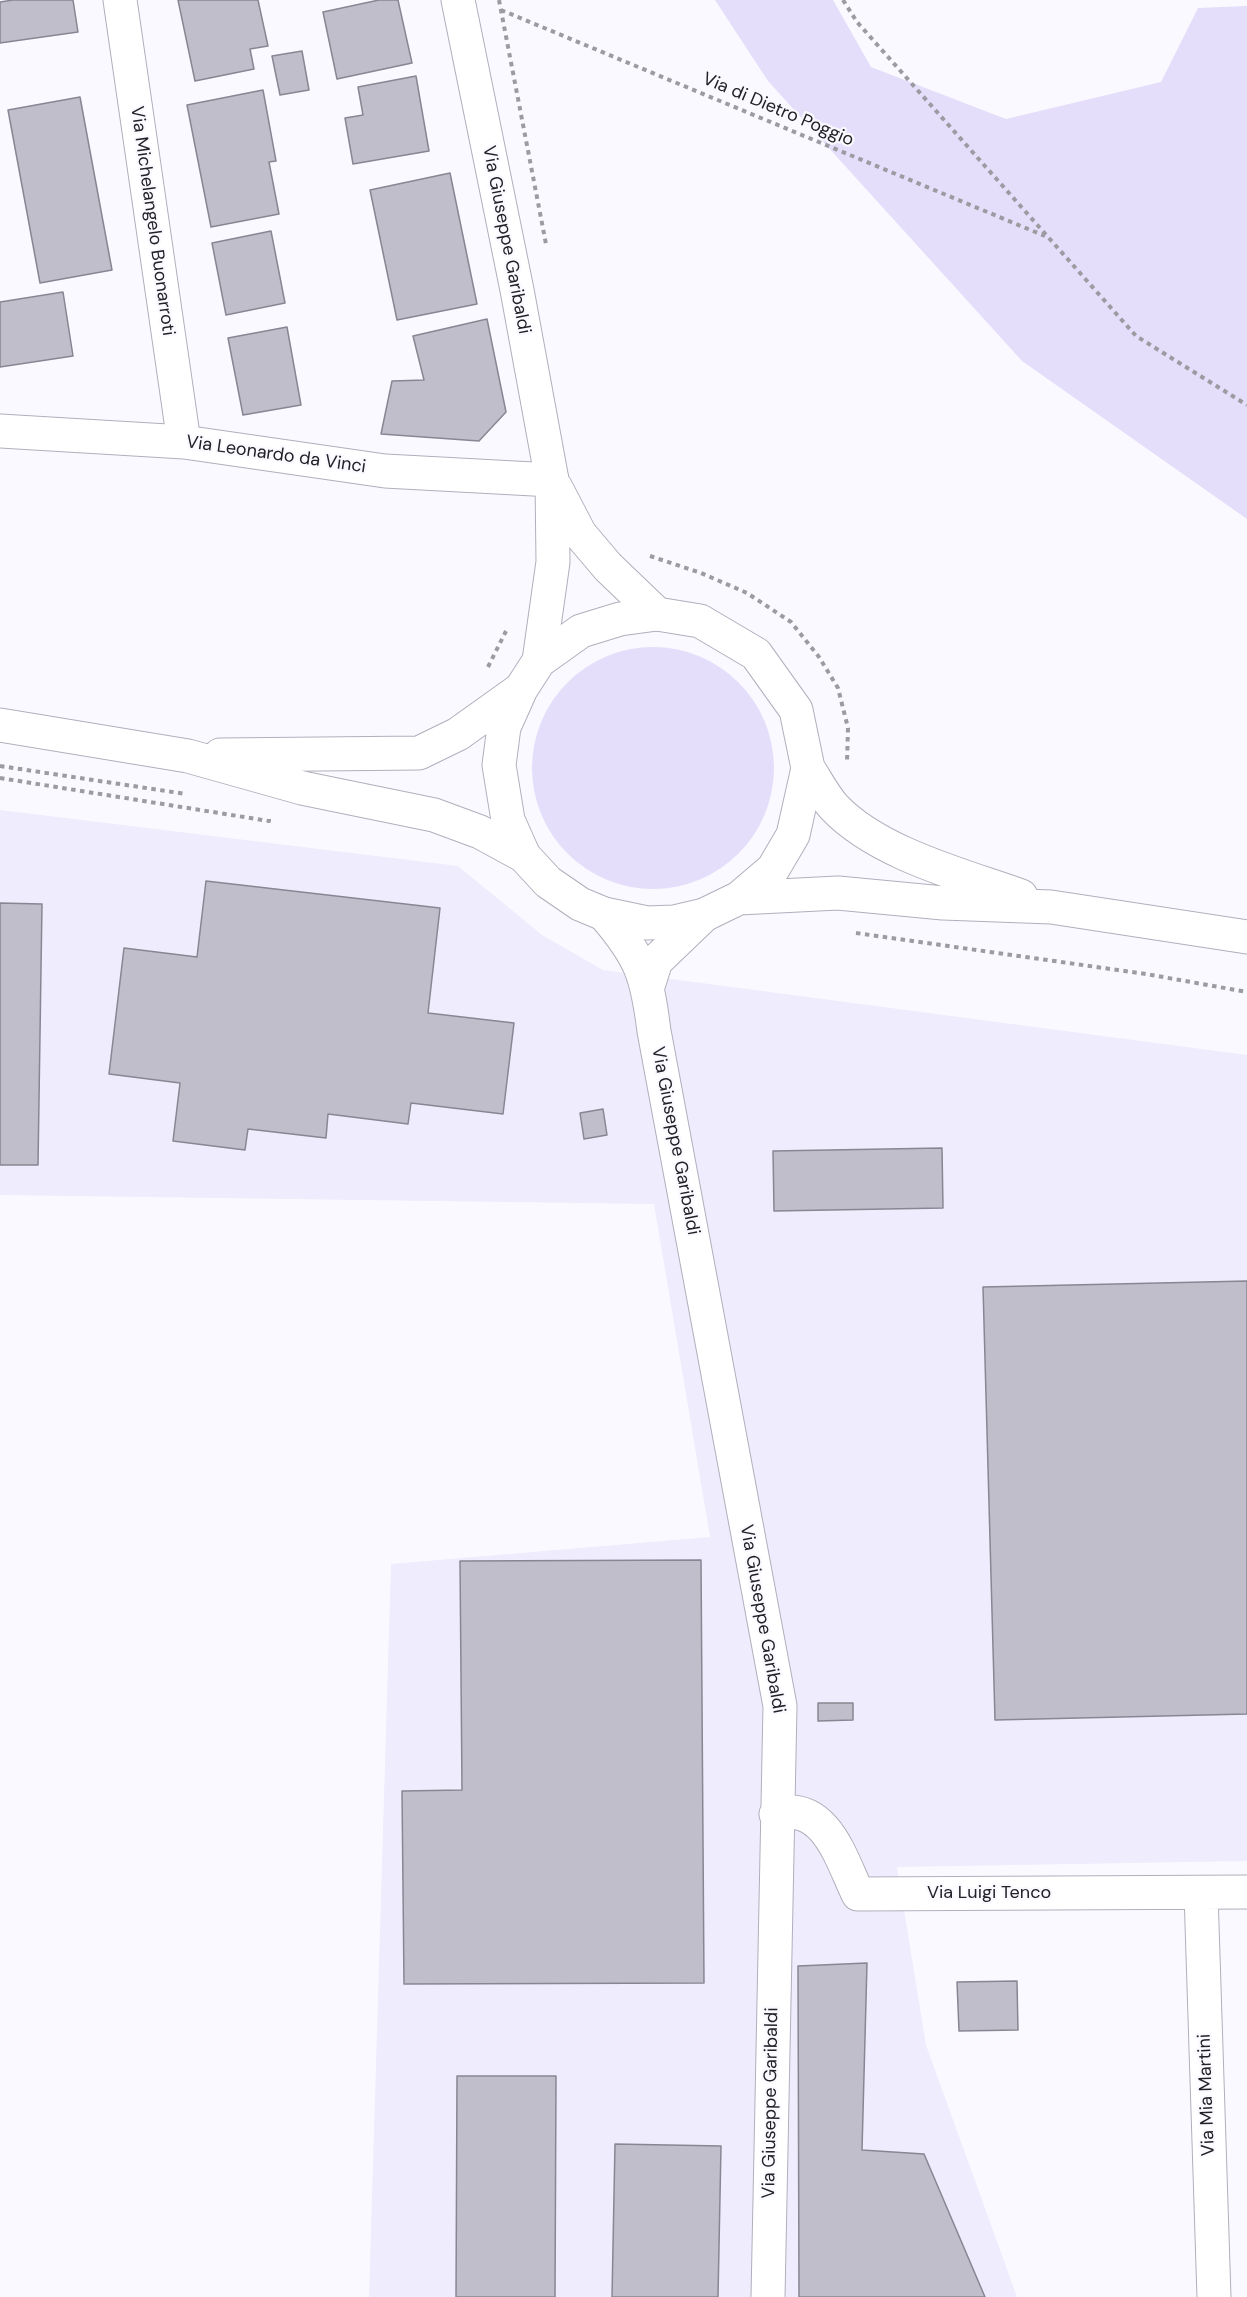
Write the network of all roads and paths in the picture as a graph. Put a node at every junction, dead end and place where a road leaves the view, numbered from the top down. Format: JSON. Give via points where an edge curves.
{"nodes":[{"id":1,"x":120,"y":0,"type":"edge"},
{"id":2,"x":458,"y":0,"type":"edge"},
{"id":3,"x":499,"y":0,"type":"edge"},
{"id":4,"x":843,"y":0,"type":"edge"},
{"id":5,"x":1045,"y":236,"type":"junction"},
{"id":6,"x":1247,"y":405,"type":"edge"},
{"id":7,"x":0,"y":431,"type":"edge"},
{"id":8,"x":184,"y":442,"type":"junction"},
{"id":9,"x":552,"y":480,"type":"junction"},
{"id":10,"x":657,"y":614,"type":"junction"},
{"id":11,"x":510,"y":623,"type":"dead end"},
{"id":12,"x":539,"y":661,"type":"junction"},
{"id":13,"x":485,"y":670,"type":"dead end"},
{"id":14,"x":520,"y":690,"type":"junction"},
{"id":15,"x":0,"y":725,"type":"edge"},
{"id":16,"x":188,"y":756,"type":"junction"},
{"id":17,"x":0,"y":766,"type":"edge"},
{"id":18,"x":808,"y":768,"type":"junction"},
{"id":19,"x":0,"y":778,"type":"edge"},
{"id":20,"x":187,"y":794,"type":"dead end"},
{"id":21,"x":270,"y":812,"type":"dead end"},
{"id":22,"x":524,"y":856,"type":"junction"},
{"id":23,"x":739,"y":898,"type":"junction"},
{"id":24,"x":1051,"y":907,"type":"junction"},
{"id":25,"x":604,"y":914,"type":"junction"},
{"id":26,"x":704,"y":915,"type":"junction"},
{"id":27,"x":845,"y":931,"type":"dead end"},
{"id":28,"x":1247,"y":937,"type":"edge"},
{"id":29,"x":648,"y":986,"type":"junction"},
{"id":30,"x":1247,"y":992,"type":"edge"},
{"id":31,"x":776,"y":1814,"type":"junction"},
{"id":32,"x":1247,"y":1892,"type":"edge"},
{"id":33,"x":1201,"y":1893,"type":"junction"},
{"id":34,"x":768,"y":2297,"type":"edge"},
{"id":35,"x":1214,"y":2297,"type":"edge"}],
"edges":[{"from":1,"to":8,"type":"street","name":"Via Michelangelo Buonarroti"},
{"from":2,"to":9,"type":"street","name":"Via Giuseppe Garibaldi"},
{"from":3,"to":5,"type":"path","name":"Via di Dietro Poggio","via":[[501,9]]},
{"from":4,"to":5,"type":"path","name":"Via di Dietro Poggio","via":[[857,22]]},
{"from":5,"to":6,"type":"path","name":"Via di Dietro Poggio","via":[[1136,336]]},
{"from":7,"to":8,"type":"street","name":"Via Leonardo da Vinci"},
{"from":8,"to":9,"type":"street","name":"Via Leonardo da Vinci","via":[[385,471]]},
{"from":9,"to":10,"type":"street","name":"Via Giuseppe Garibaldi","via":[[580,534]]},
{"from":9,"to":12,"type":"street","name":"Via Giuseppe Garibaldi","via":[[554,562]]},
{"from":10,"to":12,"type":"street","via":[[620,619],[581,631]]},
{"from":10,"to":18,"type":"street","via":[[700,621],[756,654],[796,710]]},
{"from":11,"to":13,"type":"path"},
{"from":12,"to":14,"type":"street"},
{"from":14,"to":16,"type":"street","via":[[459,734],[419,753]]},
{"from":14,"to":22,"type":"street","via":[[504,728],[499,765],[508,820]]},
{"from":15,"to":16,"type":"street"},
{"from":16,"to":22,"type":"street","via":[[302,788],[434,815],[480,832]]},
{"from":17,"to":20,"type":"path"},
{"from":18,"to":23,"type":"street","via":[[793,835],[773,869]]},
{"from":18,"to":24,"type":"street","via":[[833,806],[860,829],[955,873]]},
{"from":19,"to":21,"type":"path","via":[[269,820]]},
{"from":22,"to":25,"type":"street","via":[[548,882],[580,904]]},
{"from":23,"to":24,"type":"street","via":[[838,893],[943,903]]},
{"from":23,"to":26,"type":"street"},
{"from":24,"to":28,"type":"street"},
{"from":25,"to":26,"type":"street","via":[[647,923]]},
{"from":25,"to":29,"type":"street","name":"Via Giuseppe Garibaldi","via":[[629,943]]},
{"from":26,"to":29,"type":"street","via":[[656,961]]},
{"from":27,"to":30,"type":"path"},
{"from":29,"to":31,"type":"street","name":"Via Giuseppe Garibaldi","via":[[780,1706]]},
{"from":31,"to":33,"type":"street","name":"Via Luigi Tenco","via":[[788,1811],[812,1816],[825,1827],[858,1894]]},
{"from":31,"to":34,"type":"street","name":"Via Giuseppe Garibaldi"},
{"from":32,"to":33,"type":"street","name":"Via Luigi Tenco"},
{"from":33,"to":35,"type":"street","name":"Via Mia Martini"}]}
